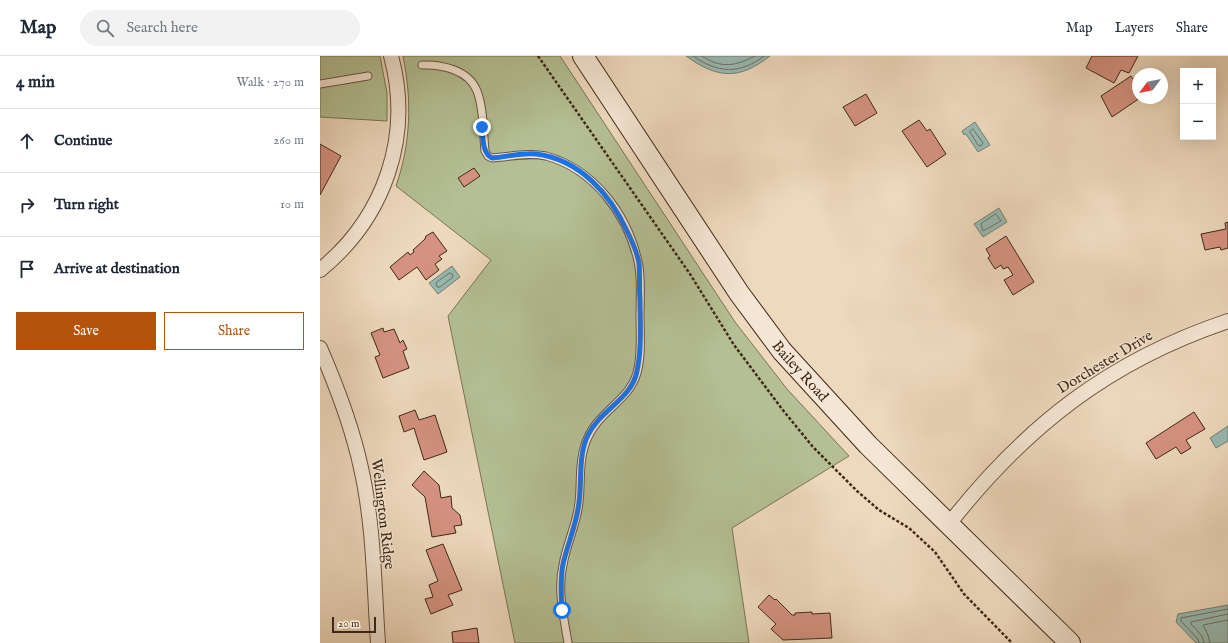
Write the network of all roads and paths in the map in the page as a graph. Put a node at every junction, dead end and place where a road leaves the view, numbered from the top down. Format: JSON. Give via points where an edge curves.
{"nodes":[{"id":1,"x":391,"y":56,"type":"edge"},
{"id":2,"x":538,"y":56,"type":"edge"},
{"id":3,"x":582,"y":56,"type":"edge"},
{"id":4,"x":422,"y":65,"type":"dead end"},
{"id":5,"x":368,"y":76,"type":"dead end"},
{"id":6,"x":320,"y":84,"type":"edge"},
{"id":7,"x":320,"y":270,"type":"edge"},
{"id":8,"x":1228,"y":322,"type":"edge"},
{"id":9,"x":320,"y":348,"type":"edge"},
{"id":10,"x":949,"y":524,"type":"junction"},
{"id":11,"x":378,"y":643,"type":"edge"},
{"id":12,"x":568,"y":643,"type":"edge"},
{"id":13,"x":1012,"y":643,"type":"edge"},
{"id":14,"x":1070,"y":643,"type":"edge"}],
"edges":[{"from":1,"to":7,"type":"street","via":[[398,96],[398,122],[396,147],[387,179],[361,228],[338,255]]},
{"from":2,"to":13,"type":"path","via":[[690,274],[734,345],[782,409],[813,447],[858,491],[879,510],[909,528],[935,552],[964,594]]},
{"from":3,"to":10,"type":"main road","name":"Bailey Road","via":[[735,287],[782,351],[853,430]]},
{"from":4,"to":12,"type":"lane","via":[[451,68],[476,89],[485,152],[488,156],[492,158],[536,154],[564,163],[597,185],[621,218],[638,262],[640,336],[637,372],[624,395],[595,423],[583,450],[578,509],[562,565],[562,610]]},
{"from":5,"to":6,"type":"lane"},
{"from":8,"to":10,"type":"street","name":"Dorchester Drive","via":[[1167,344],[1086,390],[1011,452],[976,489]]},
{"from":9,"to":11,"type":"street","name":"Wellington Ridge","via":[[346,411],[363,475],[370,528]]},
{"from":10,"to":14,"type":"main road","name":"Bailey Road"}]}
